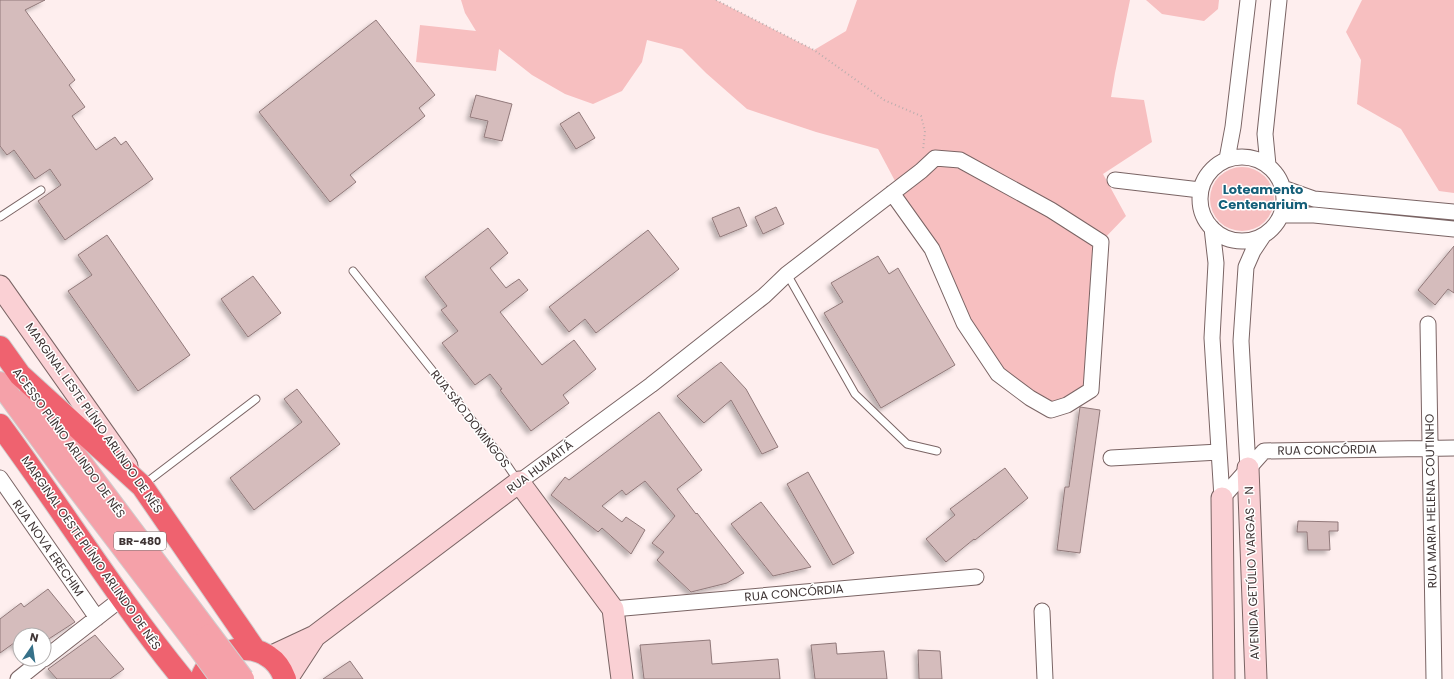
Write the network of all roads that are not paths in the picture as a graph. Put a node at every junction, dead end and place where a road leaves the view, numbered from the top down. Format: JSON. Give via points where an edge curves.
{"nodes":[{"id":1,"x":1248,"y":0,"type":"edge"},
{"id":2,"x":1279,"y":0,"type":"edge"},
{"id":3,"x":1227,"y":159,"type":"junction"},
{"id":4,"x":1268,"y":165,"type":"junction"},
{"id":5,"x":1115,"y":180,"type":"dead end"},
{"id":6,"x":1283,"y":188,"type":"junction"},
{"id":7,"x":41,"y":190,"type":"dead end"},
{"id":8,"x":1200,"y":190,"type":"junction"},
{"id":9,"x":892,"y":194,"type":"junction"},
{"id":10,"x":1454,"y":212,"type":"edge"},
{"id":11,"x":1281,"y":216,"type":"junction"},
{"id":12,"x":0,"y":217,"type":"edge"},
{"id":13,"x":1212,"y":228,"type":"junction"},
{"id":14,"x":1454,"y":229,"type":"edge"},
{"id":15,"x":1263,"y":236,"type":"junction"},
{"id":16,"x":353,"y":271,"type":"dead end"},
{"id":17,"x":787,"y":274,"type":"junction"},
{"id":18,"x":0,"y":286,"type":"edge"},
{"id":19,"x":1428,"y":324,"type":"dead end"},
{"id":20,"x":0,"y":347,"type":"edge"},
{"id":21,"x":10,"y":379,"type":"edge"},
{"id":22,"x":256,"y":399,"type":"dead end"},
{"id":23,"x":0,"y":425,"type":"edge"},
{"id":24,"x":1430,"y":448,"type":"junction"},
{"id":25,"x":1454,"y":448,"type":"edge"},
{"id":26,"x":936,"y":451,"type":"dead end"},
{"id":27,"x":1219,"y":452,"type":"junction"},
{"id":28,"x":1111,"y":458,"type":"dead end"},
{"id":29,"x":1248,"y":468,"type":"junction"},
{"id":30,"x":0,"y":478,"type":"edge"},
{"id":31,"x":519,"y":482,"type":"junction"},
{"id":32,"x":142,"y":486,"type":"junction"},
{"id":33,"x":1222,"y":498,"type":"junction"},
{"id":34,"x":976,"y":577,"type":"dead end"},
{"id":35,"x":121,"y":598,"type":"junction"},
{"id":36,"x":613,"y":609,"type":"junction"},
{"id":37,"x":1042,"y":611,"type":"dead end"},
{"id":38,"x":97,"y":618,"type":"junction"},
{"id":39,"x":315,"y":636,"type":"junction"},
{"id":40,"x":204,"y":640,"type":"junction"},
{"id":41,"x":158,"y":648,"type":"junction"},
{"id":42,"x":52,"y":653,"type":"edge"},
{"id":43,"x":262,"y":654,"type":"junction"},
{"id":44,"x":34,"y":667,"type":"edge"},
{"id":45,"x":18,"y":679,"type":"edge"},
{"id":46,"x":172,"y":679,"type":"edge"},
{"id":47,"x":183,"y":679,"type":"edge"},
{"id":48,"x":200,"y":679,"type":"edge"},
{"id":49,"x":222,"y":679,"type":"edge"},
{"id":50,"x":243,"y":679,"type":"edge"},
{"id":51,"x":286,"y":679,"type":"edge"},
{"id":52,"x":622,"y":679,"type":"edge"},
{"id":53,"x":1045,"y":679,"type":"edge"},
{"id":54,"x":1224,"y":679,"type":"edge"},
{"id":55,"x":1256,"y":679,"type":"edge"},
{"id":56,"x":1434,"y":679,"type":"edge"}],
"edges":[{"from":1,"to":3,"type":"street","via":[[1234,127]]},
{"from":2,"to":4,"type":"street","via":[[1265,134]]},
{"from":3,"to":4,"type":"street","via":[[1241,156],[1255,158]]},
{"from":3,"to":8,"type":"street","via":[[1214,166],[1205,177]]},
{"from":4,"to":6,"type":"street","via":[[1278,175]]},
{"from":5,"to":8,"type":"street"},
{"from":6,"to":10,"type":"street","via":[[1314,199]]},
{"from":6,"to":11,"type":"street","via":[[1285,202]]},
{"from":7,"to":12,"type":"lane"},
{"from":8,"to":13,"type":"street","via":[[1202,211]]},
{"from":9,"to":9,"type":"street","name":"RUA HUMAITÁ","via":[[932,249],[964,323],[998,374],[1051,410],[1067,405],[1091,390],[1101,242],[1051,210],[960,160],[935,158]]},
{"from":9,"to":17,"type":"street","name":"RUA HUMAITÁ"},
{"from":11,"to":14,"type":"street","via":[[1314,216]]},
{"from":11,"to":15,"type":"street","via":[[1274,227]]},
{"from":13,"to":15,"type":"street","via":[[1223,237],[1236,241]]},
{"from":13,"to":27,"type":"street","via":[[1216,263],[1212,338]]},
{"from":15,"to":29,"type":"street","via":[[1246,267],[1241,341]]},
{"from":16,"to":31,"type":"lane","name":"RUA SÃO DOMINGOS"},
{"from":17,"to":26,"type":"lane","via":[[855,394],[907,444]]},
{"from":17,"to":31,"type":"street","name":"RUA HUMAITÁ","via":[[764,296],[651,385]]},
{"from":18,"to":32,"type":"street","name":"MARGINAL LESTE PLÍNIO ARLINDO DE NÊS","number":"BR-480"},
{"from":19,"to":24,"type":"street","name":"RUA MARIA HELENA COUTINHO"},
{"from":20,"to":21,"type":"highway","name":"ACESSO PLÍNIO ARLINDO DE NÊS","number":"BR-480"},
{"from":21,"to":32,"type":"highway"},
{"from":21,"to":40,"type":"main road","name":"ACESSO PLÍNIO ARLINDO DE NÊS","number":"BR-480","via":[[70,448]]},
{"from":22,"to":32,"type":"lane"},
{"from":23,"to":35,"type":"highway","name":"MARGINAL OESTE PLÍNIO ARLINDO DE NÊS"},
{"from":24,"to":25,"type":"street","name":"RUA CONCÓRDIA"},
{"from":24,"to":29,"type":"street","name":"RUA CONCÓRDIA","via":[[1264,451]]},
{"from":24,"to":56,"type":"street","name":"RUA MARIA HELENA COUTINHO"},
{"from":27,"to":28,"type":"street"},
{"from":27,"to":33,"type":"street"},
{"from":29,"to":33,"type":"street","name":"RUA CONCÓRDIA"},
{"from":29,"to":55,"type":"street","name":"AVENIDA GETÚLIO VARGAS - N"},
{"from":30,"to":38,"type":"street","name":"RUA NOVA ERECHIM"},
{"from":31,"to":36,"type":"street","name":"RUA SÃO DOMINGOS"},
{"from":31,"to":39,"type":"street","name":"RUA HUMAITÁ"},
{"from":32,"to":43,"type":"highway","name":"MARGINAL LESTE PLÍNIO ARLINDO DE NÊS","number":"BR-480"},
{"from":33,"to":54,"type":"street"},
{"from":34,"to":36,"type":"street","name":"RUA CONCÓRDIA"},
{"from":35,"to":38,"type":"street"},
{"from":35,"to":41,"type":"highway","name":"MARGINAL OESTE PLÍNIO ARLINDO DE NÊS"},
{"from":36,"to":52,"type":"street","name":"RUA SÃO DOMINGOS"},
{"from":37,"to":53,"type":"street"},
{"from":38,"to":42,"type":"street"},
{"from":39,"to":43,"type":"street","name":"RUA HUMAITÁ"},
{"from":39,"to":51,"type":"street","name":"RUA HUMAITÁ"},
{"from":40,"to":49,"type":"main road","bridge":true},
{"from":40,"to":50,"type":"main road","bridge":true},
{"from":41,"to":46,"type":"highway"},
{"from":41,"to":47,"type":"highway","name":"MARGINAL OESTE PLÍNIO ARLINDO DE NÊS"},
{"from":43,"to":48,"type":"highway","via":[[237,649],[219,655],[206,668]]},
{"from":43,"to":51,"type":"highway","name":"MARGINAL LESTE PLÍNIO ARLINDO DE NÊS","via":[[278,665]]},
{"from":44,"to":45,"type":"street"}]}
